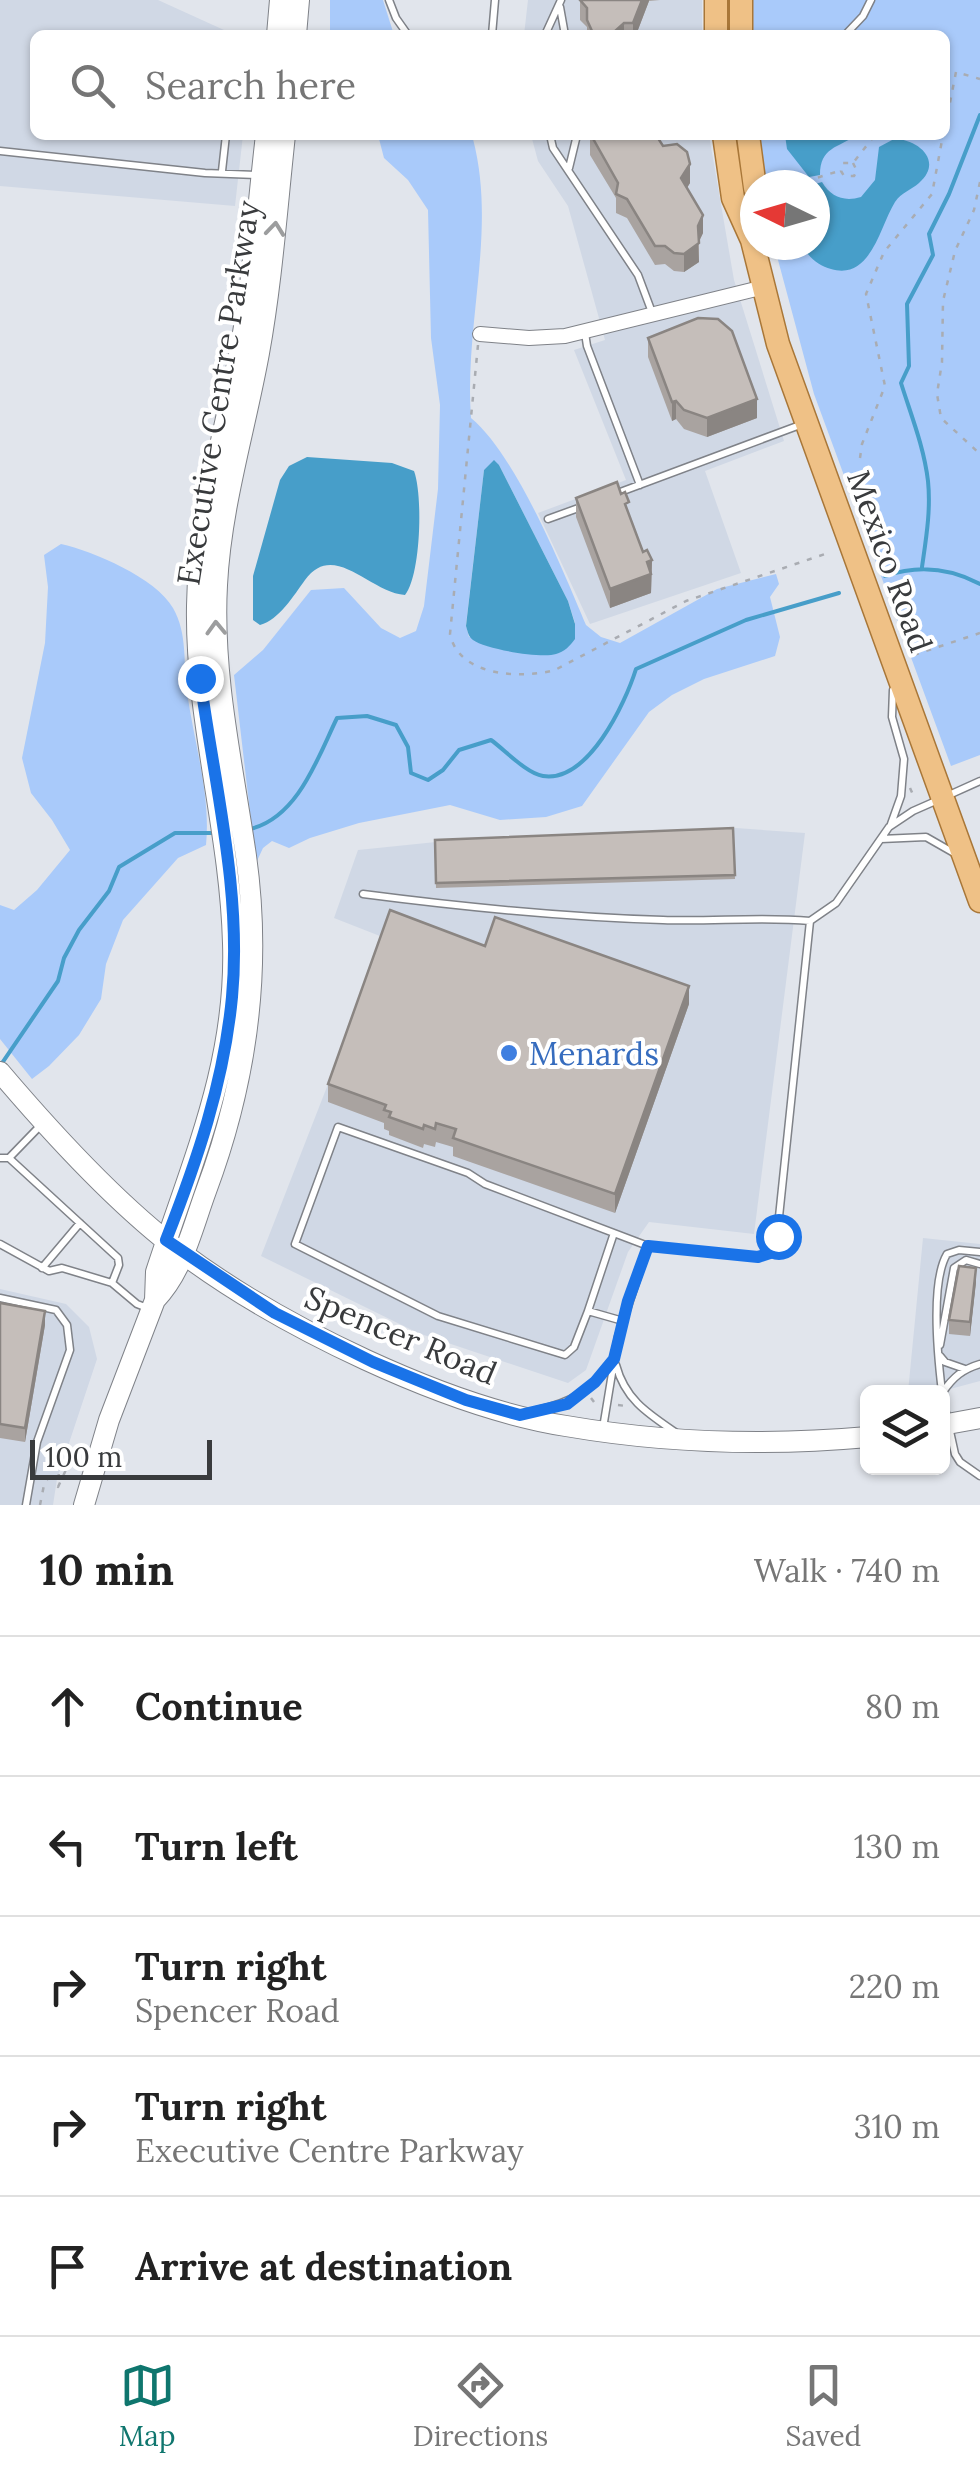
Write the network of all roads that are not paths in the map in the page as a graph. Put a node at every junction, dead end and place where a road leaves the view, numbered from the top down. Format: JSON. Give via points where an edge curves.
{"nodes":[{"id":1,"x":280,"y":0,"type":"edge"},
{"id":2,"x":299,"y":0,"type":"edge"},
{"id":3,"x":390,"y":0,"type":"edge"},
{"id":4,"x":494,"y":0,"type":"edge"},
{"id":5,"x":716,"y":0,"type":"edge"},
{"id":6,"x":741,"y":0,"type":"edge"},
{"id":7,"x":871,"y":0,"type":"edge"},
{"id":8,"x":560,"y":2,"type":"edge"},
{"id":9,"x":277,"y":30,"type":"edge"},
{"id":10,"x":296,"y":30,"type":"edge"},
{"id":11,"x":404,"y":30,"type":"edge"},
{"id":12,"x":492,"y":30,"type":"edge"},
{"id":13,"x":546,"y":30,"type":"edge"},
{"id":14,"x":564,"y":30,"type":"edge"},
{"id":15,"x":716,"y":30,"type":"edge"},
{"id":16,"x":742,"y":30,"type":"edge"},
{"id":17,"x":850,"y":30,"type":"edge"},
{"id":18,"x":225,"y":140,"type":"edge"},
{"id":19,"x":267,"y":140,"type":"edge"},
{"id":20,"x":283,"y":140,"type":"edge"},
{"id":21,"x":552,"y":140,"type":"edge"},
{"id":22,"x":577,"y":140,"type":"edge"},
{"id":23,"x":725,"y":140,"type":"edge"},
{"id":24,"x":749,"y":140,"type":"edge"},
{"id":25,"x":0,"y":151,"type":"edge"},
{"id":26,"x":568,"y":170,"type":"junction"},
{"id":27,"x":753,"y":170,"type":"edge"},
{"id":28,"x":222,"y":171,"type":"junction"},
{"id":29,"x":271,"y":177,"type":"junction"},
{"id":30,"x":740,"y":213,"type":"edge"},
{"id":31,"x":757,"y":260,"type":"edge"},
{"id":32,"x":764,"y":287,"type":"junction"},
{"id":33,"x":653,"y":316,"type":"junction"},
{"id":34,"x":585,"y":332,"type":"junction"},
{"id":35,"x":480,"y":334,"type":"road end"},
{"id":36,"x":806,"y":423,"type":"junction"},
{"id":37,"x":640,"y":485,"type":"junction"},
{"id":38,"x":603,"y":498,"type":"edge"},
{"id":39,"x":584,"y":506,"type":"edge"},
{"id":40,"x":548,"y":519,"type":"dead end"},
{"id":41,"x":904,"y":662,"type":"junction"},
{"id":42,"x":978,"y":782,"type":"edge"},
{"id":43,"x":980,"y":796,"type":"edge"},
{"id":44,"x":942,"y":798,"type":"junction"},
{"id":45,"x":890,"y":827,"type":"junction"},
{"id":46,"x":880,"y":839,"type":"junction"},
{"id":47,"x":965,"y":860,"type":"junction"},
{"id":48,"x":237,"y":861,"type":"junction"},
{"id":49,"x":363,"y":894,"type":"dead end"},
{"id":50,"x":980,"y":901,"type":"edge"},
{"id":51,"x":810,"y":921,"type":"junction"},
{"id":52,"x":0,"y":1072,"type":"edge"},
{"id":53,"x":45,"y":1121,"type":"junction"},
{"id":54,"x":4,"y":1158,"type":"edge"},
{"id":55,"x":80,"y":1224,"type":"junction"},
{"id":56,"x":614,"y":1233,"type":"junction"},
{"id":57,"x":166,"y":1240,"type":"junction"},
{"id":58,"x":0,"y":1244,"type":"edge"},
{"id":59,"x":648,"y":1246,"type":"junction"},
{"id":60,"x":980,"y":1252,"type":"edge"},
{"id":61,"x":183,"y":1254,"type":"junction"},
{"id":62,"x":980,"y":1263,"type":"edge"},
{"id":63,"x":42,"y":1268,"type":"junction"},
{"id":64,"x":112,"y":1283,"type":"junction"},
{"id":65,"x":0,"y":1298,"type":"edge"},
{"id":66,"x":153,"y":1305,"type":"junction"},
{"id":67,"x":588,"y":1312,"type":"junction"},
{"id":68,"x":623,"y":1321,"type":"junction"},
{"id":69,"x":938,"y":1353,"type":"junction"},
{"id":70,"x":614,"y":1359,"type":"junction"},
{"id":71,"x":980,"y":1364,"type":"edge"},
{"id":72,"x":965,"y":1368,"type":"junction"},
{"id":73,"x":941,"y":1385,"type":"edge"},
{"id":74,"x":947,"y":1385,"type":"edge"},
{"id":75,"x":520,"y":1415,"type":"junction"},
{"id":76,"x":980,"y":1418,"type":"edge"},
{"id":77,"x":950,"y":1424,"type":"edge"},
{"id":78,"x":603,"y":1431,"type":"junction"},
{"id":79,"x":860,"y":1437,"type":"edge"},
{"id":80,"x":950,"y":1437,"type":"edge"},
{"id":81,"x":686,"y":1440,"type":"junction"},
{"id":82,"x":980,"y":1476,"type":"edge"},
{"id":83,"x":26,"y":1505,"type":"edge"},
{"id":84,"x":84,"y":1505,"type":"edge"}],
"edges":[{"from":1,"to":9,"type":"street"},
{"from":2,"to":10,"type":"street"},
{"from":3,"to":11,"type":"lane"},
{"from":4,"to":12,"type":"lane"},
{"from":5,"to":15,"type":"main road"},
{"from":6,"to":16,"type":"main road"},
{"from":7,"to":17,"type":"lane"},
{"from":8,"to":13,"type":"lane"},
{"from":8,"to":14,"type":"lane"},
{"from":18,"to":28,"type":"lane"},
{"from":19,"to":29,"type":"street","name":"Executive Centre Parkway"},
{"from":20,"to":29,"type":"street","name":"Executive Centre Parkway"},
{"from":21,"to":26,"type":"lane"},
{"from":22,"to":26,"type":"lane"},
{"from":23,"to":30,"type":"main road","name":"Mexico Road"},
{"from":24,"to":27,"type":"main road"},
{"from":25,"to":28,"type":"lane"},
{"from":26,"to":33,"type":"lane","via":[[638,274]]},
{"from":28,"to":29,"type":"lane"},
{"from":29,"to":48,"type":"street","name":"Executive Centre Parkway","via":[[266,308],[217,580],[227,796]]},
{"from":31,"to":32,"type":"main road","name":"Mexico Road"},
{"from":32,"to":33,"type":"street"},
{"from":32,"to":36,"type":"main road","name":"Mexico Road"},
{"from":33,"to":34,"type":"street"},
{"from":34,"to":35,"type":"street"},
{"from":34,"to":37,"type":"lane"},
{"from":36,"to":37,"type":"lane"},
{"from":36,"to":41,"type":"main road","name":"Mexico Road","via":[[869,599]]},
{"from":37,"to":38,"type":"lane"},
{"from":39,"to":40,"type":"lane"},
{"from":41,"to":44,"type":"main road","name":"Mexico Road"},
{"from":41,"to":45,"type":"lane","via":[[892,717],[904,758],[901,796]]},
{"from":42,"to":43,"type":"lane"},
{"from":42,"to":44,"type":"lane"},
{"from":44,"to":45,"type":"lane"},
{"from":44,"to":47,"type":"main road","name":"Mexico Road"},
{"from":45,"to":46,"type":"lane"},
{"from":46,"to":47,"type":"lane","via":[[926,837]]},
{"from":46,"to":51,"type":"lane","via":[[836,903]]},
{"from":47,"to":50,"type":"main road","name":"Mexico Road"},
{"from":48,"to":57,"type":"street","name":"Executive Centre Parkway","via":[[224,1056],[197,1160]]},
{"from":48,"to":61,"type":"street","name":"Executive Centre Parkway","via":[[252,956],[245,1054],[228,1128]]},
{"from":49,"to":51,"type":"lane","via":[[648,920]]},
{"from":51,"to":59,"type":"lane","via":[[773,1252],[758,1257]]},
{"from":52,"to":53,"type":"street","name":"Spencer Road"},
{"from":53,"to":54,"type":"lane"},
{"from":53,"to":57,"type":"street","name":"Spencer Road"},
{"from":54,"to":55,"type":"lane"},
{"from":55,"to":63,"type":"lane"},
{"from":55,"to":64,"type":"lane","via":[[118,1258]]},
{"from":56,"to":59,"type":"lane"},
{"from":56,"to":67,"type":"lane"},
{"from":56,"to":67,"type":"lane","via":[[338,1127],[295,1244],[438,1316],[565,1355]]},
{"from":57,"to":61,"type":"street","name":"Spencer Road"},
{"from":57,"to":66,"type":"street","name":"Executive Centre Parkway"},
{"from":58,"to":63,"type":"lane"},
{"from":59,"to":68,"type":"lane"},
{"from":60,"to":69,"type":"lane","via":[[959,1250],[941,1264]]},
{"from":61,"to":66,"type":"street","name":"Executive Centre Parkway"},
{"from":61,"to":75,"type":"street","name":"Spencer Road","via":[[275,1313],[373,1362]]},
{"from":62,"to":69,"type":"lane","via":[[966,1260],[954,1268]]},
{"from":63,"to":64,"type":"lane"},
{"from":64,"to":66,"type":"lane","via":[[137,1304]]},
{"from":65,"to":83,"type":"lane","via":[[56,1310],[67,1326],[70,1350],[37,1442]]},
{"from":66,"to":84,"type":"street","name":"Executive Centre Parkway"},
{"from":67,"to":68,"type":"lane"},
{"from":68,"to":70,"type":"lane"},
{"from":69,"to":72,"type":"lane"},
{"from":69,"to":73,"type":"lane"},
{"from":70,"to":75,"type":"lane","via":[[567,1404]]},
{"from":70,"to":78,"type":"lane"},
{"from":70,"to":81,"type":"lane","via":[[633,1402]]},
{"from":71,"to":72,"type":"lane"},
{"from":72,"to":74,"type":"lane"},
{"from":75,"to":78,"type":"street","name":"Spencer Road"},
{"from":76,"to":77,"type":"street"},
{"from":78,"to":81,"type":"street","name":"Spencer Road"},
{"from":79,"to":81,"type":"street","name":"Spencer Road"},
{"from":80,"to":82,"type":"lane","via":[[960,1462]]}]}
